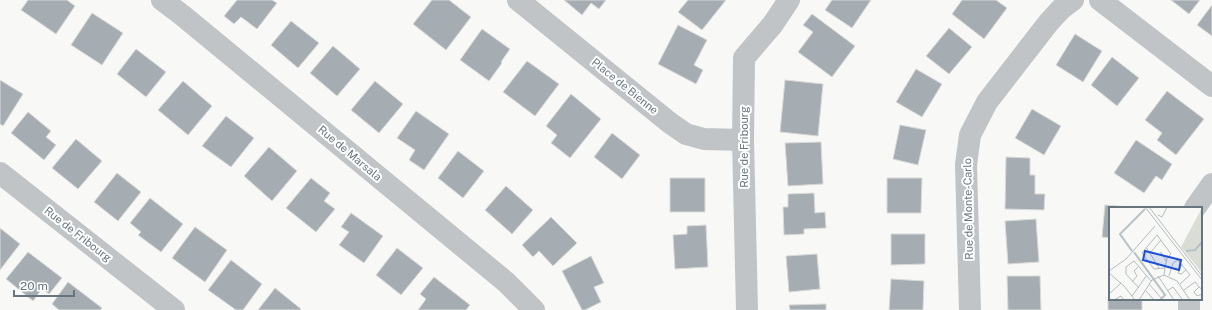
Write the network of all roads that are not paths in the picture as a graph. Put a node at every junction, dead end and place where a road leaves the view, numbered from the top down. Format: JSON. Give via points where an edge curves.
{"nodes":[{"id":1,"x":162,"y":0,"type":"edge"},
{"id":2,"x":519,"y":0,"type":"edge"},
{"id":3,"x":788,"y":0,"type":"edge"},
{"id":4,"x":1073,"y":0,"type":"edge"},
{"id":5,"x":1100,"y":0,"type":"edge"},
{"id":6,"x":186,"y":7,"type":"edge"},
{"id":7,"x":1212,"y":86,"type":"edge"},
{"id":8,"x":744,"y":140,"type":"junction"},
{"id":9,"x":0,"y":174,"type":"edge"},
{"id":10,"x":1212,"y":184,"type":"edge"},
{"id":11,"x":1196,"y":207,"type":"edge"},
{"id":12,"x":174,"y":310,"type":"edge"},
{"id":13,"x":534,"y":310,"type":"edge"},
{"id":14,"x":748,"y":310,"type":"edge"},
{"id":15,"x":970,"y":310,"type":"edge"}],
"edges":[{"from":1,"to":6,"type":"street","name":"Rue de Marsala"},
{"from":2,"to":8,"type":"street","name":"Place de Bienne","via":[[686,134],[704,140]]},
{"from":3,"to":8,"type":"street","name":"Rue de Fribourg","via":[[774,24],[744,58]]},
{"from":4,"to":15,"type":"street","name":"Rue de Monte-Carlo","via":[[1049,22],[987,102],[970,135],[966,165]]},
{"from":5,"to":7,"type":"street"},
{"from":6,"to":13,"type":"street","name":"Rue de Marsala","via":[[506,282]]},
{"from":8,"to":14,"type":"street","name":"Rue de Fribourg"},
{"from":9,"to":12,"type":"street","name":"Rue de Fribourg"},
{"from":10,"to":11,"type":"street"}]}
